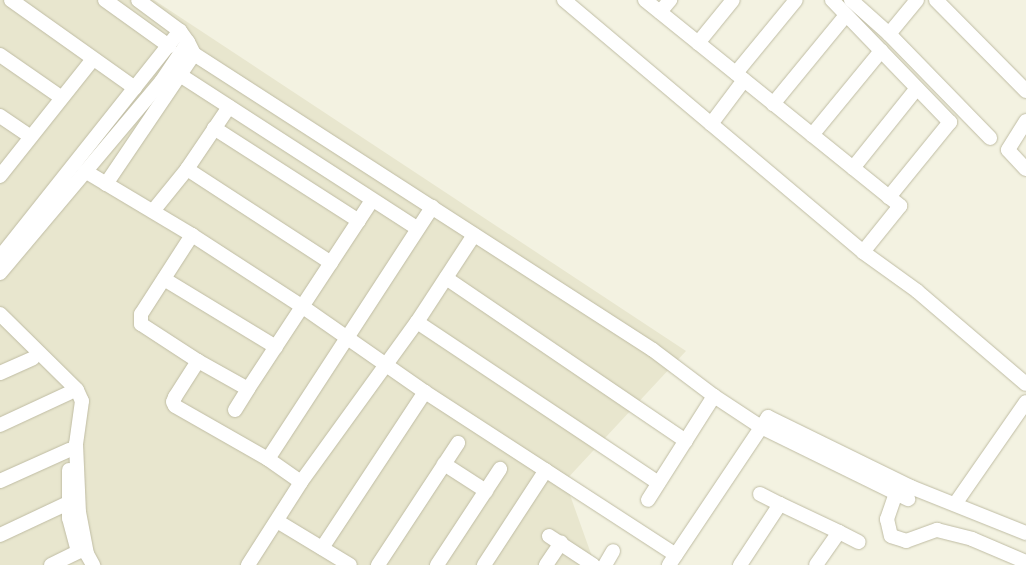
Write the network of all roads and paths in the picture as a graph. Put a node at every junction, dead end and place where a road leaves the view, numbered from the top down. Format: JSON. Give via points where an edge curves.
{"nodes":[{"id":1,"x":11,"y":0,"type":"edge"},
{"id":2,"x":105,"y":0,"type":"edge"},
{"id":3,"x":138,"y":0,"type":"edge"},
{"id":4,"x":564,"y":0,"type":"edge"},
{"id":5,"x":645,"y":0,"type":"edge"},
{"id":6,"x":670,"y":0,"type":"edge"},
{"id":7,"x":733,"y":0,"type":"edge"},
{"id":8,"x":796,"y":0,"type":"edge"},
{"id":9,"x":832,"y":0,"type":"edge"},
{"id":10,"x":851,"y":0,"type":"edge"},
{"id":11,"x":917,"y":0,"type":"edge"},
{"id":12,"x":936,"y":0,"type":"edge"},
{"id":13,"x":660,"y":12,"type":"junction"},
{"id":14,"x":846,"y":15,"type":"junction"},
{"id":15,"x":180,"y":31,"type":"junction"},
{"id":16,"x":889,"y":34,"type":"junction"},
{"id":17,"x":698,"y":43,"type":"junction"},
{"id":18,"x":168,"y":46,"type":"junction"},
{"id":19,"x":191,"y":48,"type":"junction"},
{"id":20,"x":881,"y":51,"type":"junction"},
{"id":21,"x":0,"y":55,"type":"edge"},
{"id":22,"x":93,"y":59,"type":"junction"},
{"id":23,"x":180,"y":75,"type":"junction"},
{"id":24,"x":740,"y":77,"type":"junction"},
{"id":25,"x":134,"y":88,"type":"junction"},
{"id":26,"x":917,"y":88,"type":"junction"},
{"id":27,"x":1026,"y":91,"type":"edge"},
{"id":28,"x":62,"y":98,"type":"junction"},
{"id":29,"x":773,"y":104,"type":"junction"},
{"id":30,"x":229,"y":107,"type":"junction"},
{"id":31,"x":0,"y":116,"type":"edge"},
{"id":32,"x":1026,"y":121,"type":"edge"},
{"id":33,"x":711,"y":124,"type":"junction"},
{"id":34,"x":214,"y":128,"type":"junction"},
{"id":35,"x":812,"y":135,"type":"junction"},
{"id":36,"x":31,"y":137,"type":"junction"},
{"id":37,"x":990,"y":138,"type":"dead end"},
{"id":38,"x":853,"y":168,"type":"junction"},
{"id":39,"x":187,"y":169,"type":"junction"},
{"id":40,"x":1026,"y":169,"type":"edge"},
{"id":41,"x":85,"y":171,"type":"junction"},
{"id":42,"x":0,"y":176,"type":"edge"},
{"id":43,"x":106,"y":184,"type":"junction"},
{"id":44,"x":889,"y":197,"type":"junction"},
{"id":45,"x":372,"y":200,"type":"junction"},
{"id":46,"x":432,"y":207,"type":"junction"},
{"id":47,"x":153,"y":211,"type":"junction"},
{"id":48,"x":358,"y":221,"type":"junction"},
{"id":49,"x":418,"y":229,"type":"junction"},
{"id":50,"x":192,"y":235,"type":"junction"},
{"id":51,"x":474,"y":235,"type":"junction"},
{"id":52,"x":863,"y":252,"type":"junction"},
{"id":53,"x":0,"y":257,"type":"edge"},
{"id":54,"x":331,"y":263,"type":"junction"},
{"id":55,"x":0,"y":273,"type":"edge"},
{"id":56,"x":446,"y":278,"type":"junction"},
{"id":57,"x":164,"y":279,"type":"junction"},
{"id":58,"x":303,"y":307,"type":"junction"},
{"id":59,"x":0,"y":314,"type":"edge"},
{"id":60,"x":417,"y":322,"type":"junction"},
{"id":61,"x":0,"y":327,"type":"edge"},
{"id":62,"x":348,"y":336,"type":"junction"},
{"id":63,"x":276,"y":347,"type":"junction"},
{"id":64,"x":33,"y":358,"type":"junction"},
{"id":65,"x":198,"y":361,"type":"junction"},
{"id":66,"x":386,"y":364,"type":"junction"},
{"id":67,"x":0,"y":373,"type":"edge"},
{"id":68,"x":1026,"y":384,"type":"edge"},
{"id":69,"x":1026,"y":388,"type":"edge"},
{"id":70,"x":248,"y":389,"type":"junction"},
{"id":71,"x":425,"y":392,"type":"junction"},
{"id":72,"x":69,"y":393,"type":"junction"},
{"id":73,"x":714,"y":396,"type":"junction"},
{"id":74,"x":1026,"y":398,"type":"edge"},
{"id":75,"x":1026,"y":402,"type":"edge"},
{"id":76,"x":235,"y":410,"type":"dead end"},
{"id":77,"x":0,"y":425,"type":"edge"},
{"id":78,"x":761,"y":427,"type":"junction"},
{"id":79,"x":686,"y":440,"type":"junction"},
{"id":80,"x":458,"y":443,"type":"dead end"},
{"id":81,"x":69,"y":450,"type":"junction"},
{"id":82,"x":268,"y":459,"type":"junction"},
{"id":83,"x":444,"y":464,"type":"junction"},
{"id":84,"x":867,"y":465,"type":"junction"},
{"id":85,"x":500,"y":469,"type":"dead end"},
{"id":86,"x":546,"y":470,"type":"junction"},
{"id":87,"x":854,"y":473,"type":"junction"},
{"id":88,"x":0,"y":481,"type":"edge"},
{"id":89,"x":301,"y":482,"type":"junction"},
{"id":90,"x":658,"y":483,"type":"junction"},
{"id":91,"x":486,"y":491,"type":"junction"},
{"id":92,"x":760,"y":494,"type":"dead end"},
{"id":93,"x":648,"y":500,"type":"dead end"},
{"id":94,"x":68,"y":503,"type":"junction"},
{"id":95,"x":780,"y":504,"type":"junction"},
{"id":96,"x":955,"y":504,"type":"junction"},
{"id":97,"x":276,"y":521,"type":"junction"},
{"id":98,"x":839,"y":532,"type":"junction"},
{"id":99,"x":1026,"y":533,"type":"edge"},
{"id":100,"x":0,"y":535,"type":"edge"},
{"id":101,"x":859,"y":542,"type":"dead end"},
{"id":102,"x":322,"y":548,"type":"junction"},
{"id":103,"x":614,"y":551,"type":"dead end"},
{"id":104,"x":78,"y":552,"type":"junction"},
{"id":105,"x":673,"y":560,"type":"edge"},
{"id":106,"x":1026,"y":562,"type":"edge"},
{"id":107,"x":51,"y":565,"type":"edge"},
{"id":108,"x":84,"y":565,"type":"edge"},
{"id":109,"x":93,"y":565,"type":"edge"},
{"id":110,"x":248,"y":565,"type":"edge"},
{"id":111,"x":350,"y":565,"type":"edge"},
{"id":112,"x":378,"y":565,"type":"edge"},
{"id":113,"x":437,"y":565,"type":"edge"},
{"id":114,"x":484,"y":565,"type":"edge"},
{"id":115,"x":546,"y":565,"type":"edge"},
{"id":116,"x":593,"y":565,"type":"edge"},
{"id":117,"x":605,"y":565,"type":"edge"},
{"id":118,"x":740,"y":565,"type":"edge"},
{"id":119,"x":816,"y":565,"type":"edge"}],
"edges":[{"from":1,"to":22,"type":"street"},
{"from":2,"to":18,"type":"street"},
{"from":3,"to":15,"type":"street"},
{"from":4,"to":33,"type":"street"},
{"from":5,"to":13,"type":"street"},
{"from":6,"to":13,"type":"street"},
{"from":7,"to":17,"type":"street"},
{"from":8,"to":24,"type":"street"},
{"from":9,"to":14,"type":"street"},
{"from":10,"to":16,"type":"street"},
{"from":11,"to":16,"type":"street"},
{"from":12,"to":27,"type":"street"},
{"from":13,"to":17,"type":"street"},
{"from":14,"to":20,"type":"street"},
{"from":14,"to":29,"type":"street"},
{"from":15,"to":18,"type":"street"},
{"from":15,"to":19,"type":"street"},
{"from":16,"to":37,"type":"street"},
{"from":17,"to":24,"type":"street"},
{"from":18,"to":25,"type":"street"},
{"from":19,"to":23,"type":"street"},
{"from":19,"to":41,"type":"street"},
{"from":19,"to":46,"type":"street"},
{"from":20,"to":26,"type":"street"},
{"from":20,"to":35,"type":"street"},
{"from":21,"to":28,"type":"street"},
{"from":22,"to":25,"type":"street"},
{"from":22,"to":28,"type":"street"},
{"from":23,"to":30,"type":"street"},
{"from":23,"to":43,"type":"street"},
{"from":24,"to":29,"type":"street"},
{"from":24,"to":33,"type":"street"},
{"from":25,"to":53,"type":"street"},
{"from":26,"to":38,"type":"street"},
{"from":26,"to":44,"type":"street","via":[[950,122]]},
{"from":28,"to":36,"type":"street"},
{"from":29,"to":35,"type":"street"},
{"from":30,"to":34,"type":"street"},
{"from":30,"to":45,"type":"street"},
{"from":31,"to":36,"type":"street"},
{"from":32,"to":40,"type":"street","via":[[1008,150]]},
{"from":33,"to":52,"type":"street"},
{"from":34,"to":39,"type":"street"},
{"from":34,"to":48,"type":"street"},
{"from":35,"to":38,"type":"street"},
{"from":36,"to":42,"type":"street"},
{"from":38,"to":44,"type":"street"},
{"from":39,"to":47,"type":"street"},
{"from":39,"to":54,"type":"street"},
{"from":41,"to":43,"type":"street"},
{"from":41,"to":55,"type":"street"},
{"from":43,"to":47,"type":"street"},
{"from":44,"to":52,"type":"street","via":[[900,206]]},
{"from":45,"to":48,"type":"street"},
{"from":45,"to":49,"type":"street"},
{"from":46,"to":49,"type":"street"},
{"from":46,"to":51,"type":"street"},
{"from":47,"to":50,"type":"street"},
{"from":48,"to":54,"type":"street"},
{"from":49,"to":62,"type":"street"},
{"from":50,"to":57,"type":"street"},
{"from":50,"to":58,"type":"street"},
{"from":51,"to":56,"type":"street"},
{"from":51,"to":73,"type":"street","via":[[652,350]]},
{"from":52,"to":68,"type":"street","via":[[917,291]]},
{"from":54,"to":58,"type":"street"},
{"from":56,"to":60,"type":"street"},
{"from":56,"to":79,"type":"street"},
{"from":57,"to":63,"type":"street"},
{"from":57,"to":65,"type":"street","via":[[141,314],[141,324]]},
{"from":58,"to":62,"type":"street"},
{"from":58,"to":63,"type":"street"},
{"from":59,"to":109,"type":"street","via":[[77,390],[82,401],[76,444],[79,512],[84,541]]},
{"from":60,"to":66,"type":"street"},
{"from":60,"to":90,"type":"street"},
{"from":61,"to":64,"type":"street"},
{"from":62,"to":66,"type":"street"},
{"from":62,"to":82,"type":"street"},
{"from":63,"to":70,"type":"street"},
{"from":64,"to":67,"type":"street"},
{"from":64,"to":72,"type":"street"},
{"from":65,"to":70,"type":"street"},
{"from":65,"to":82,"type":"street","via":[[175,397],[175,406]]},
{"from":66,"to":71,"type":"street"},
{"from":66,"to":89,"type":"street"},
{"from":69,"to":74,"type":"street"},
{"from":70,"to":76,"type":"street"},
{"from":71,"to":86,"type":"street"},
{"from":71,"to":102,"type":"street"},
{"from":72,"to":77,"type":"street"},
{"from":72,"to":81,"type":"street","via":[[74,404]]},
{"from":73,"to":78,"type":"street"},
{"from":73,"to":79,"type":"street"},
{"from":75,"to":96,"type":"street"},
{"from":78,"to":84,"type":"street","via":[[768,417]]},
{"from":78,"to":87,"type":"street"},
{"from":78,"to":105,"type":"street"},
{"from":79,"to":90,"type":"street"},
{"from":80,"to":83,"type":"street"},
{"from":81,"to":88,"type":"street"},
{"from":81,"to":94,"type":"street"},
{"from":82,"to":89,"type":"street"},
{"from":83,"to":91,"type":"street"},
{"from":83,"to":112,"type":"street"},
{"from":84,"to":87,"type":"street"},
{"from":84,"to":96,"type":"street"},
{"from":85,"to":91,"type":"street"},
{"from":86,"to":105,"type":"street"},
{"from":86,"to":114,"type":"street"},
{"from":87,"to":106,"type":"street","via":[[902,496],[886,519],[891,536],[906,541],[937,530],[972,540]]},
{"from":89,"to":97,"type":"street"},
{"from":90,"to":93,"type":"street"},
{"from":91,"to":113,"type":"street"},
{"from":92,"to":95,"type":"street"},
{"from":94,"to":100,"type":"street"},
{"from":94,"to":104,"type":"street","via":[[69,518]]},
{"from":95,"to":98,"type":"street"},
{"from":95,"to":118,"type":"street"},
{"from":96,"to":99,"type":"street"},
{"from":97,"to":102,"type":"street"},
{"from":97,"to":110,"type":"street"},
{"from":98,"to":101,"type":"street"},
{"from":98,"to":119,"type":"street"},
{"from":102,"to":111,"type":"street"},
{"from":103,"to":117,"type":"street"},
{"from":104,"to":107,"type":"street"},
{"from":104,"to":108,"type":"street"},
{"from":115,"to":116,"type":"street","via":[[555,539]]}]}
